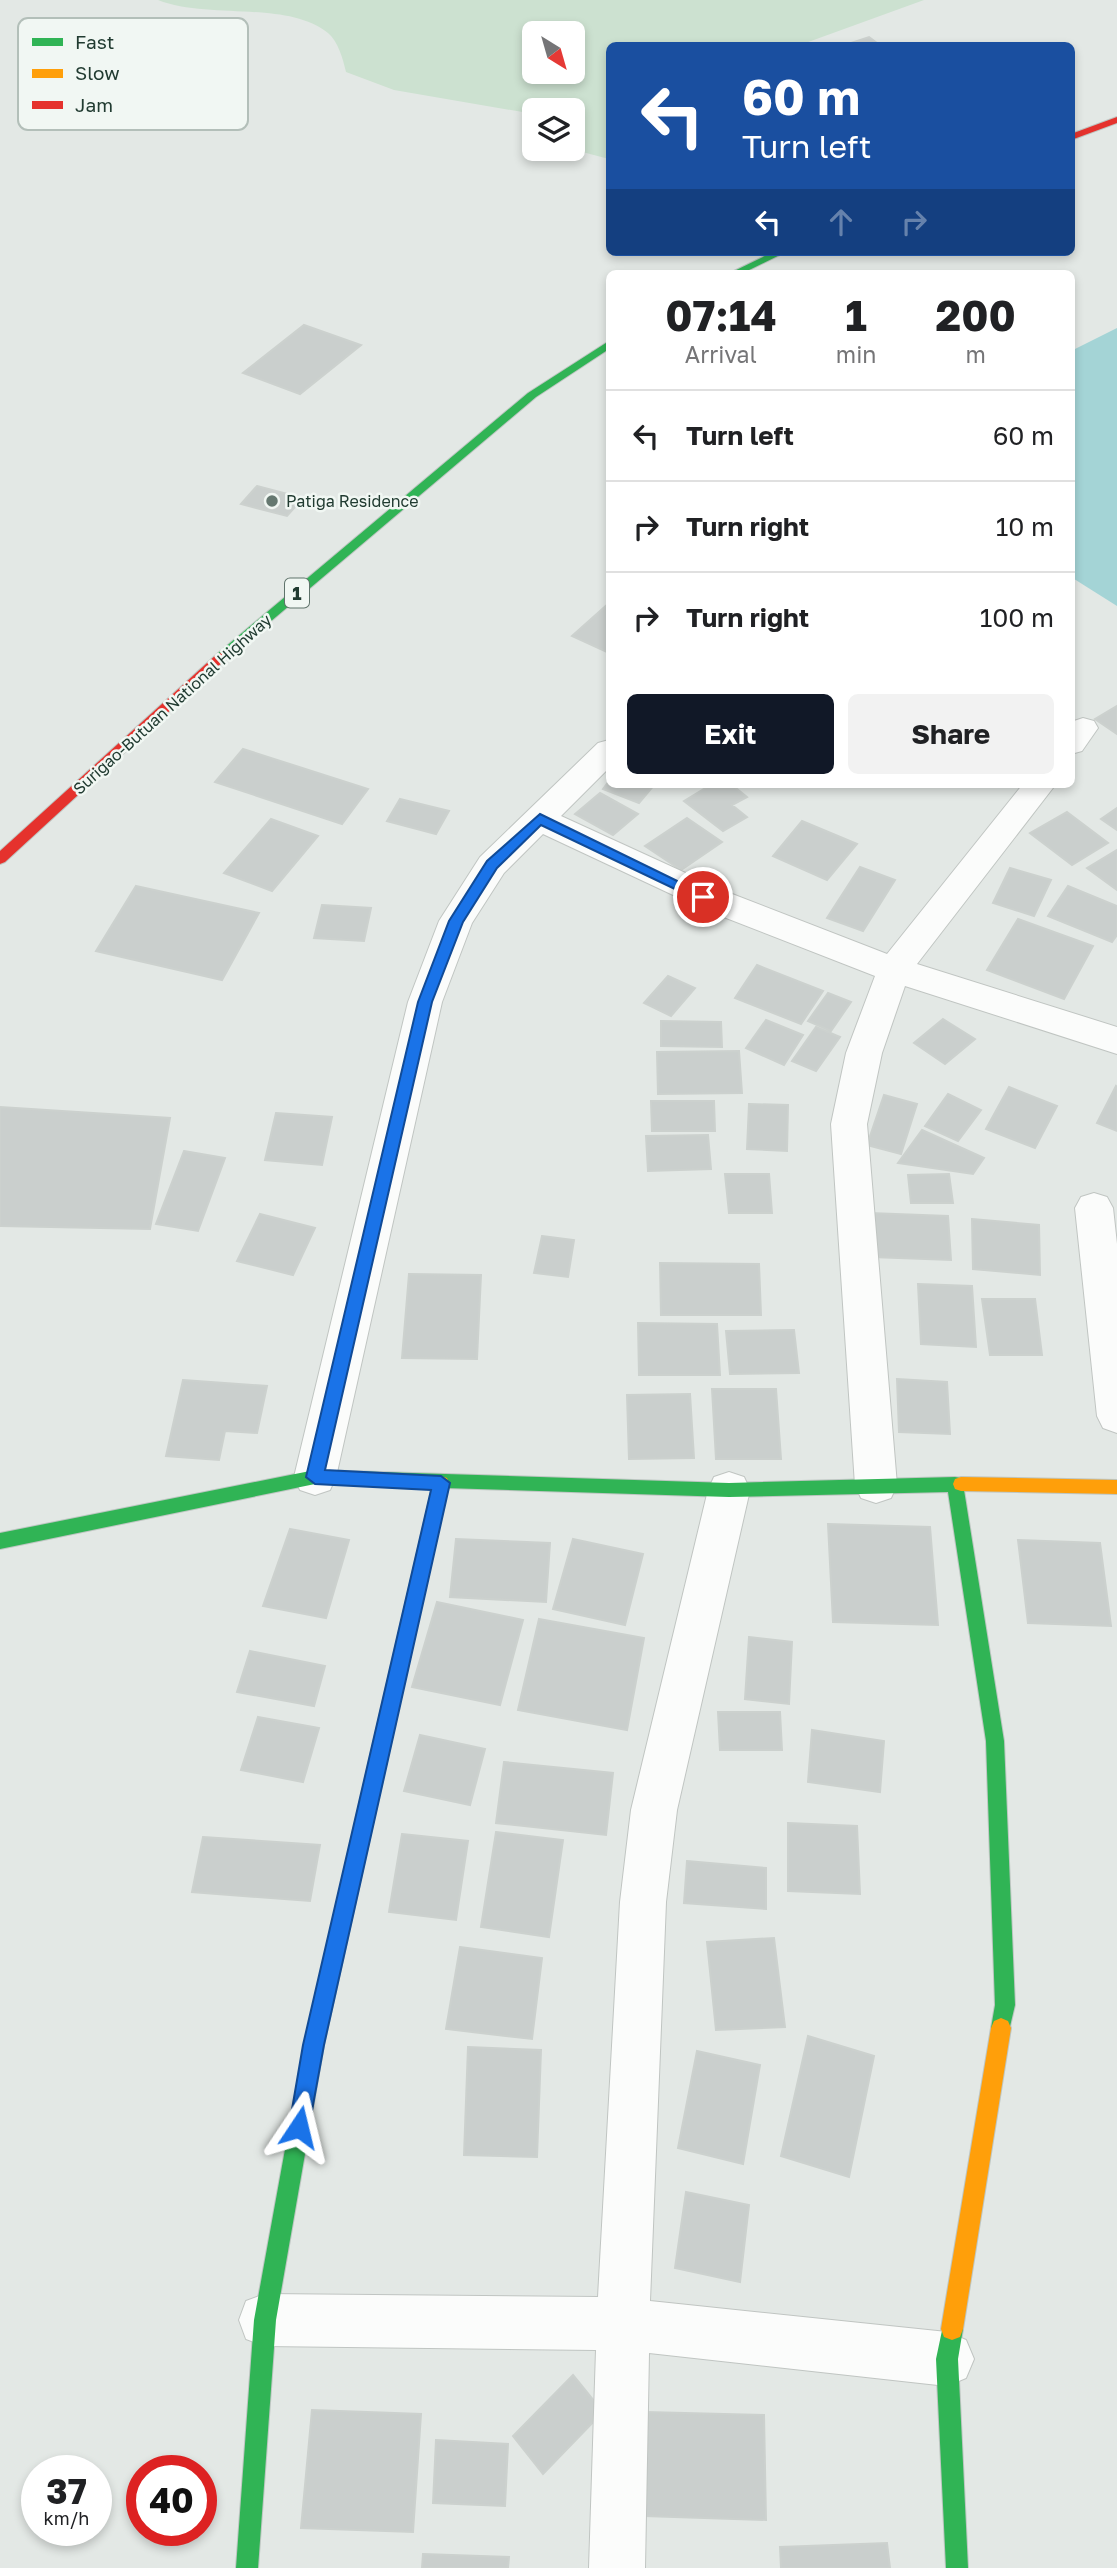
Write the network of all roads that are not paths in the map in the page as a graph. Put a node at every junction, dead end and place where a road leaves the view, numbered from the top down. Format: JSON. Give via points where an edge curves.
{"nodes":[{"id":1,"x":1117,"y":120,"type":"edge"},
{"id":2,"x":1075,"y":136,"type":"edge"},
{"id":3,"x":771,"y":256,"type":"edge"},
{"id":4,"x":741,"y":270,"type":"edge"},
{"id":5,"x":606,"y":346,"type":"edge"},
{"id":6,"x":606,"y":753,"type":"edge"},
{"id":7,"x":1037,"y":788,"type":"edge"},
{"id":8,"x":540,"y":819,"type":"junction"},
{"id":9,"x":0,"y":859,"type":"edge"},
{"id":10,"x":894,"y":970,"type":"junction"},
{"id":11,"x":1117,"y":1041,"type":"edge"},
{"id":12,"x":1094,"y":1208,"type":"dead end"},
{"id":13,"x":1117,"y":1416,"type":"edge"},
{"id":14,"x":315,"y":1477,"type":"junction"},
{"id":15,"x":441,"y":1483,"type":"junction"},
{"id":16,"x":955,"y":1484,"type":"junction"},
{"id":17,"x":876,"y":1485,"type":"junction"},
{"id":18,"x":1117,"y":1487,"type":"edge"},
{"id":19,"x":729,"y":1490,"type":"junction"},
{"id":20,"x":0,"y":1541,"type":"edge"},
{"id":21,"x":265,"y":2320,"type":"junction"},
{"id":22,"x":623,"y":2324,"type":"junction"},
{"id":23,"x":947,"y":2358,"type":"junction"},
{"id":24,"x":247,"y":2568,"type":"edge"},
{"id":25,"x":617,"y":2568,"type":"edge"},
{"id":26,"x":957,"y":2568,"type":"edge"}],
"edges":[{"from":1,"to":2,"type":"main road"},
{"from":3,"to":4,"type":"main road"},
{"from":5,"to":9,"type":"main road","name":"Surigao-Butuan National Highway","number":"1","via":[[532,395],[225,653]]},
{"from":6,"to":8,"type":"street"},
{"from":7,"to":10,"type":"street"},
{"from":8,"to":10,"type":"street","via":[[680,887]]},
{"from":8,"to":14,"type":"street","via":[[492,865],[456,921],[425,1002]]},
{"from":10,"to":11,"type":"street"},
{"from":10,"to":17,"type":"street","via":[[864,1053],[849,1124]]},
{"from":12,"to":13,"type":"street"},
{"from":14,"to":15,"type":"main road"},
{"from":14,"to":20,"type":"main road"},
{"from":15,"to":19,"type":"main road"},
{"from":15,"to":21,"type":"main road","via":[[313,2045]]},
{"from":16,"to":17,"type":"main road"},
{"from":16,"to":18,"type":"main road"},
{"from":16,"to":23,"type":"main road","via":[[995,1741],[1005,2005]]},
{"from":17,"to":19,"type":"main road"},
{"from":19,"to":22,"type":"street","via":[[654,1810],[643,1902]]},
{"from":21,"to":22,"type":"street"},
{"from":21,"to":24,"type":"main road"},
{"from":22,"to":23,"type":"street"},
{"from":22,"to":25,"type":"street"},
{"from":23,"to":26,"type":"main road"}]}
